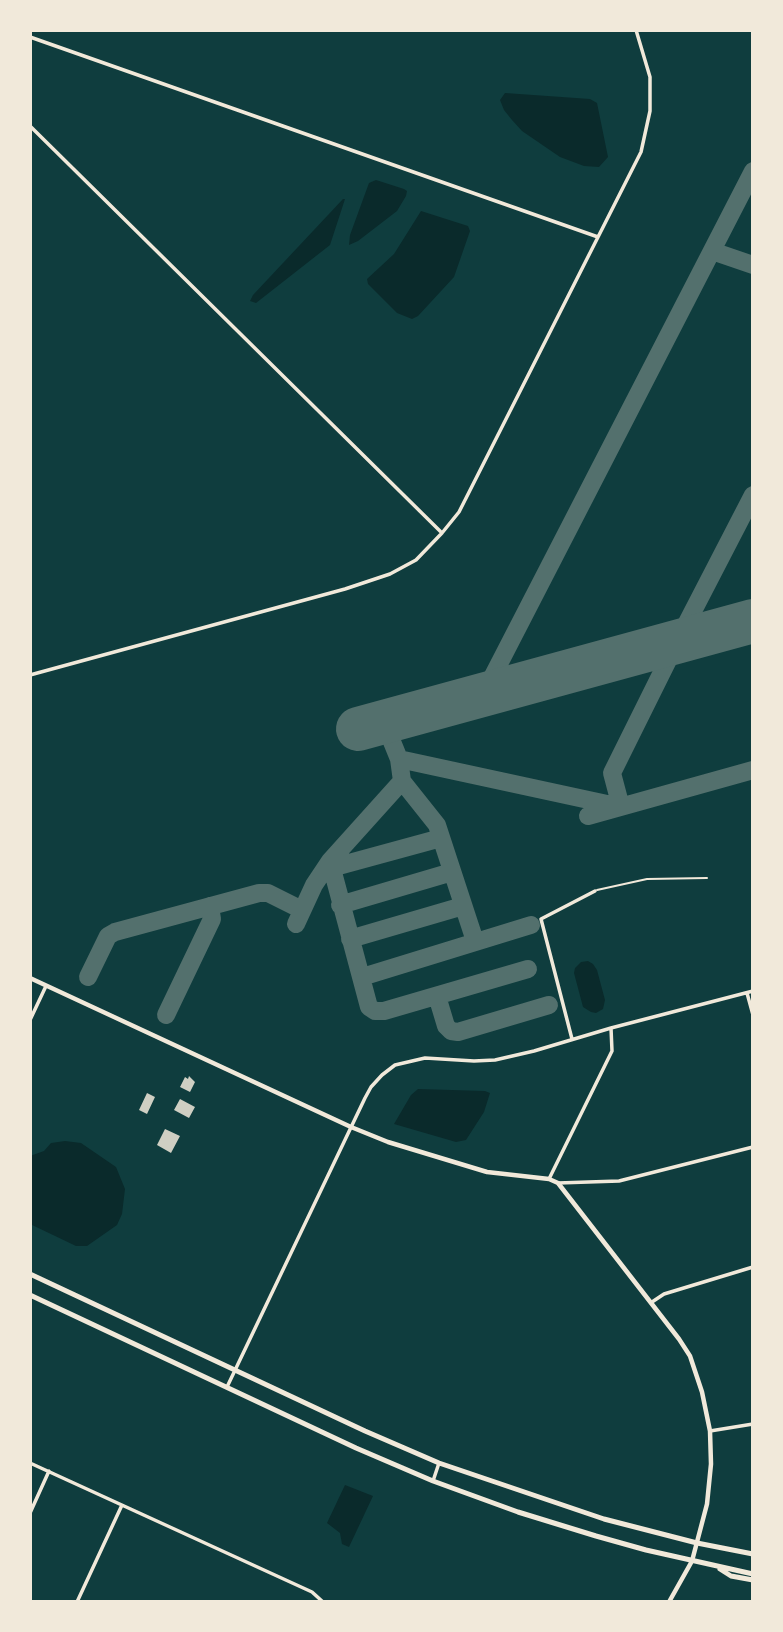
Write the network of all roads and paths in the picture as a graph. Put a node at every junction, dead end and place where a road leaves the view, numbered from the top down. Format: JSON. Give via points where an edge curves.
{"nodes":[{"id":1,"x":636,"y":30,"type":"edge"},
{"id":2,"x":30,"y":37,"type":"edge"},
{"id":3,"x":30,"y":125,"type":"edge"},
{"id":4,"x":598,"y":237,"type":"junction"},
{"id":5,"x":442,"y":533,"type":"junction"},
{"id":6,"x":30,"y":675,"type":"edge"},
{"id":7,"x":706,"y":878,"type":"dead end"},
{"id":8,"x":595,"y":891,"type":"joint"},
{"id":9,"x":30,"y":978,"type":"edge"},
{"id":10,"x":46,"y":986,"type":"junction"},
{"id":11,"x":753,"y":991,"type":"edge"},
{"id":12,"x":747,"y":993,"type":"junction"},
{"id":13,"x":753,"y":1015,"type":"edge"},
{"id":14,"x":30,"y":1020,"type":"edge"},
{"id":15,"x":611,"y":1028,"type":"junction"},
{"id":16,"x":572,"y":1039,"type":"junction"},
{"id":17,"x":351,"y":1127,"type":"junction"},
{"id":18,"x":753,"y":1147,"type":"edge"},
{"id":19,"x":549,"y":1179,"type":"junction"},
{"id":20,"x":558,"y":1183,"type":"junction"},
{"id":21,"x":753,"y":1267,"type":"edge"},
{"id":22,"x":30,"y":1274,"type":"edge"},
{"id":23,"x":30,"y":1295,"type":"edge"},
{"id":24,"x":652,"y":1302,"type":"junction"},
{"id":25,"x":235,"y":1370,"type":"junction"},
{"id":26,"x":227,"y":1387,"type":"junction"},
{"id":27,"x":753,"y":1424,"type":"edge"},
{"id":28,"x":710,"y":1431,"type":"junction"},
{"id":29,"x":30,"y":1463,"type":"edge"},
{"id":30,"x":439,"y":1463,"type":"junction"},
{"id":31,"x":49,"y":1471,"type":"junction"},
{"id":32,"x":433,"y":1481,"type":"junction"},
{"id":33,"x":122,"y":1505,"type":"junction"},
{"id":34,"x":30,"y":1513,"type":"edge"},
{"id":35,"x":697,"y":1543,"type":"junction"},
{"id":36,"x":753,"y":1554,"type":"edge"},
{"id":37,"x":692,"y":1561,"type":"junction"},
{"id":38,"x":714,"y":1566,"type":"junction"},
{"id":39,"x":753,"y":1574,"type":"edge"},
{"id":40,"x":753,"y":1580,"type":"edge"},
{"id":41,"x":77,"y":1602,"type":"edge"},
{"id":42,"x":323,"y":1602,"type":"edge"},
{"id":43,"x":669,"y":1602,"type":"edge"}],
"edges":[{"from":1,"to":4,"type":"street","via":[[650,77],[650,111],[641,152]]},
{"from":2,"to":4,"type":"street"},
{"from":3,"to":5,"type":"street"},
{"from":4,"to":5,"type":"street","via":[[459,512]]},
{"from":5,"to":6,"type":"street","via":[[416,559],[390,574]]},
{"from":7,"to":8,"type":"lane","via":[[647,879]]},
{"from":8,"to":16,"type":"street","via":[[541,919]]},
{"from":9,"to":10,"type":"street"},
{"from":10,"to":14,"type":"street"},
{"from":10,"to":17,"type":"street"},
{"from":11,"to":12,"type":"street"},
{"from":12,"to":13,"type":"street"},
{"from":12,"to":15,"type":"street"},
{"from":15,"to":16,"type":"street"},
{"from":15,"to":19,"type":"street","via":[[612,1051]]},
{"from":16,"to":17,"type":"street","via":[[495,1060],[425,1058],[395,1065],[371,1087]]},
{"from":17,"to":19,"type":"street","via":[[476,1169]]},
{"from":17,"to":25,"type":"street"},
{"from":18,"to":20,"type":"street","via":[[619,1181]]},
{"from":19,"to":20,"type":"street"},
{"from":20,"to":24,"type":"street"},
{"from":21,"to":24,"type":"street","via":[[664,1294]]},
{"from":22,"to":25,"type":"main road"},
{"from":23,"to":26,"type":"main road"},
{"from":24,"to":28,"type":"street","via":[[690,1356]]},
{"from":25,"to":26,"type":"street"},
{"from":25,"to":30,"type":"main road"},
{"from":26,"to":32,"type":"main road"},
{"from":27,"to":28,"type":"street"},
{"from":28,"to":35,"type":"street","via":[[707,1504]]},
{"from":29,"to":31,"type":"street"},
{"from":30,"to":32,"type":"street"},
{"from":30,"to":35,"type":"main road","via":[[565,1507]]},
{"from":31,"to":33,"type":"street"},
{"from":31,"to":34,"type":"street"},
{"from":32,"to":37,"type":"main road","via":[[558,1525]]},
{"from":33,"to":41,"type":"street"},
{"from":33,"to":42,"type":"street","via":[[312,1592]]},
{"from":35,"to":36,"type":"main road"},
{"from":35,"to":37,"type":"street"},
{"from":37,"to":38,"type":"main road"},
{"from":37,"to":43,"type":"street"},
{"from":38,"to":39,"type":"main road"},
{"from":38,"to":40,"type":"main road","via":[[731,1576]]}]}
